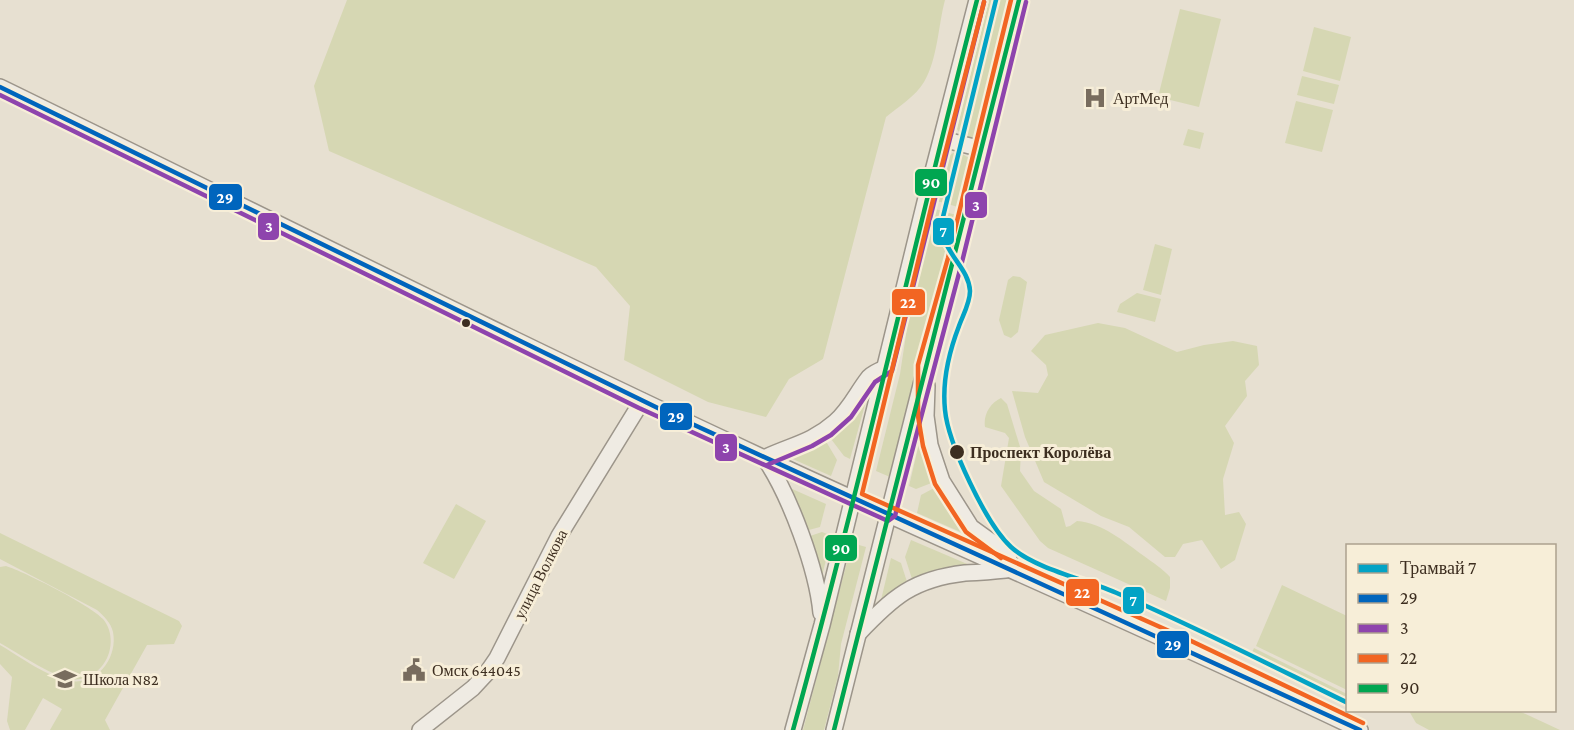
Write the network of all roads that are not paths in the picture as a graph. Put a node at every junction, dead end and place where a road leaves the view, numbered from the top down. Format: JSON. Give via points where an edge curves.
{"nodes":[{"id":1,"x":977,"y":0,"type":"edge"},
{"id":2,"x":1019,"y":0,"type":"edge"},
{"id":3,"x":0,"y":87,"type":"edge"},
{"id":4,"x":942,"y":139,"type":"junction"},
{"id":5,"x":982,"y":149,"type":"junction"},
{"id":6,"x":926,"y":366,"type":"junction"},
{"id":7,"x":885,"y":368,"type":"junction"},
{"id":8,"x":642,"y":401,"type":"junction"},
{"id":9,"x":764,"y":458,"type":"junction"},
{"id":10,"x":853,"y":498,"type":"junction"},
{"id":11,"x":888,"y":514,"type":"junction"},
{"id":12,"x":1012,"y":569,"type":"junction"},
{"id":13,"x":822,"y":625,"type":"junction"},
{"id":14,"x":858,"y":634,"type":"junction"},
{"id":15,"x":420,"y":730,"type":"edge"},
{"id":16,"x":793,"y":730,"type":"edge"},
{"id":17,"x":834,"y":730,"type":"edge"},
{"id":18,"x":1360,"y":730,"type":"edge"}],
"edges":[{"from":1,"to":4,"type":"main road"},
{"from":2,"to":5,"type":"main road"},
{"from":3,"to":8,"type":"main road"},
{"from":4,"to":5,"type":"main road"},
{"from":4,"to":7,"type":"main road"},
{"from":5,"to":6,"type":"main road"},
{"from":6,"to":11,"type":"main road"},
{"from":6,"to":12,"type":"main road","via":[[930,445],[942,481],[971,526],[1007,553]]},
{"from":7,"to":9,"type":"main road","via":[[871,375],[835,422],[808,441]]},
{"from":7,"to":10,"type":"main road"},
{"from":8,"to":9,"type":"main road"},
{"from":8,"to":15,"type":"main road","name":"улица Волкова","via":[[559,536],[492,666],[472,688]]},
{"from":9,"to":10,"type":"main road"},
{"from":9,"to":13,"type":"main road","via":[[777,478],[800,536],[817,585]]},
{"from":10,"to":11,"type":"main road"},
{"from":10,"to":13,"type":"main road"},
{"from":11,"to":12,"type":"main road"},
{"from":11,"to":14,"type":"main road"},
{"from":12,"to":14,"type":"main road","via":[[967,573],[914,585]]},
{"from":12,"to":18,"type":"main road"},
{"from":13,"to":16,"type":"main road"},
{"from":14,"to":17,"type":"main road"}]}
